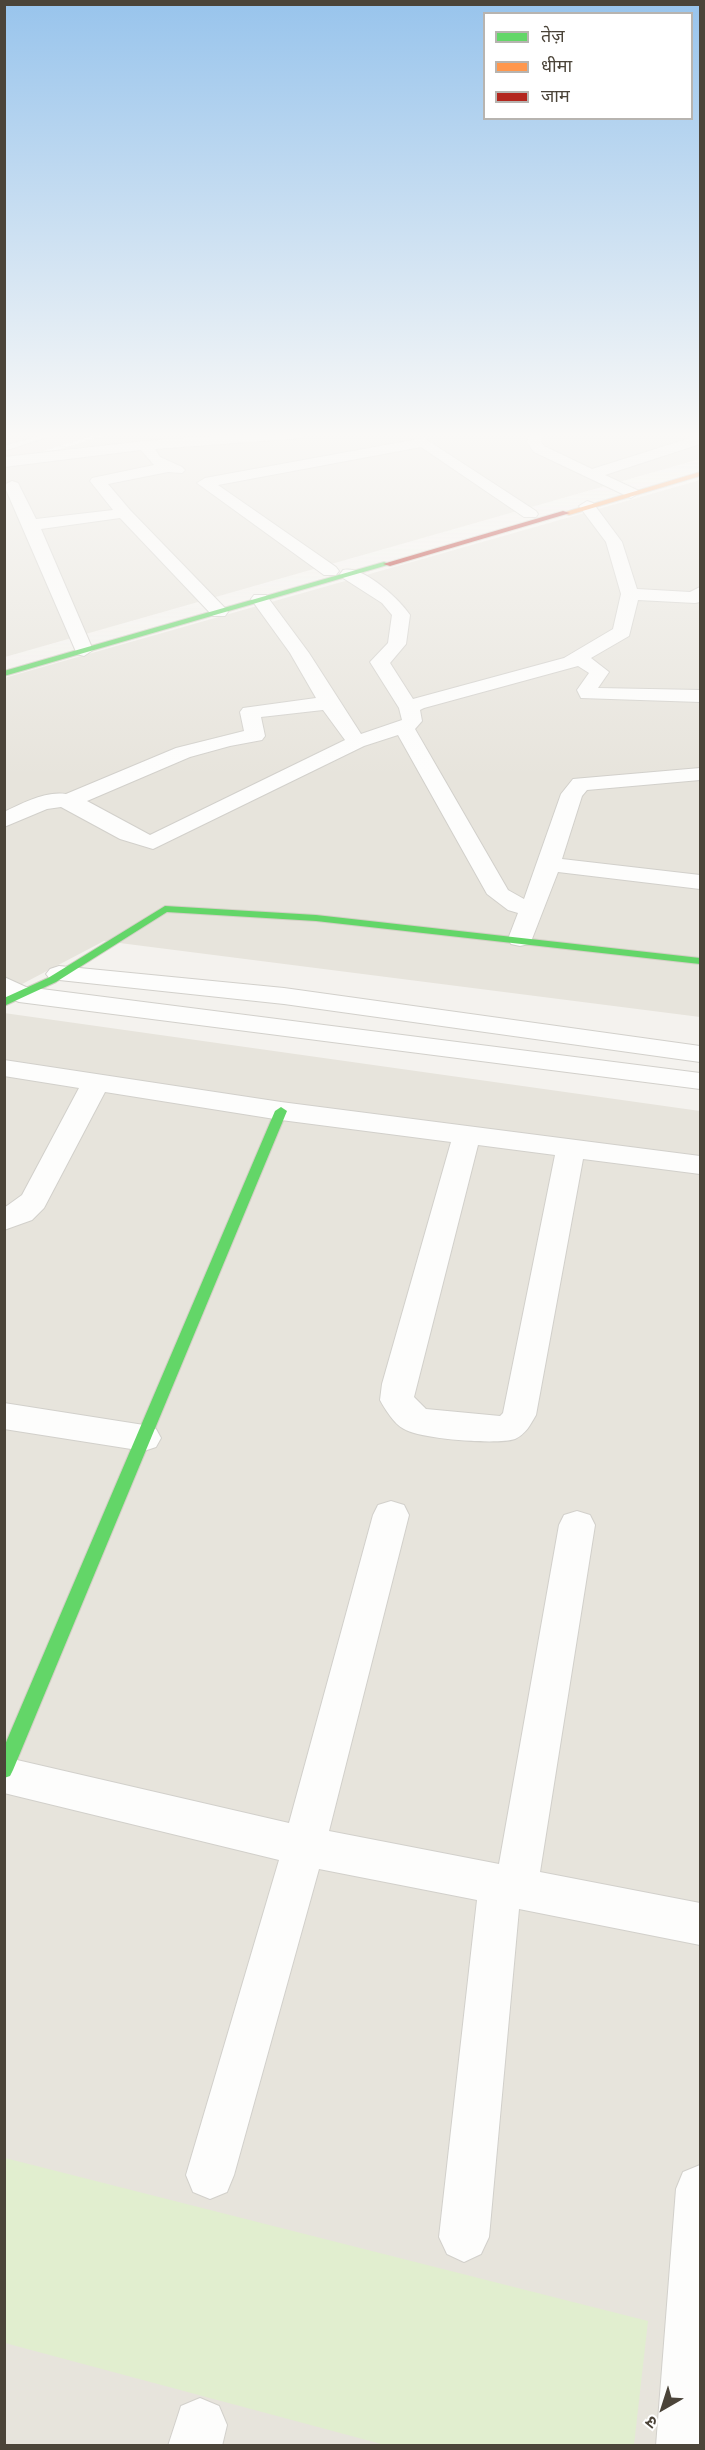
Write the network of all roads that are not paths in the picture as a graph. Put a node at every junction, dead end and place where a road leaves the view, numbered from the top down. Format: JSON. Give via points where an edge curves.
{"nodes":[{"id":1,"x":42,"y":548,"type":"edge"},
{"id":2,"x":158,"y":548,"type":"edge"},
{"id":3,"x":298,"y":548,"type":"edge"},
{"id":4,"x":410,"y":548,"type":"edge"},
{"id":5,"x":439,"y":548,"type":"edge"},
{"id":6,"x":616,"y":548,"type":"edge"},
{"id":7,"x":330,"y":571,"type":"junction"},
{"id":8,"x":349,"y":574,"type":"junction"},
{"id":9,"x":700,"y":592,"type":"edge"},
{"id":10,"x":630,"y":594,"type":"junction"},
{"id":11,"x":260,"y":599,"type":"junction"},
{"id":12,"x":215,"y":608,"type":"junction"},
{"id":13,"x":82,"y":646,"type":"junction"},
{"id":14,"x":572,"y":661,"type":"junction"},
{"id":15,"x":4,"y":662,"type":"edge"},
{"id":16,"x":4,"y":674,"type":"edge"},
{"id":17,"x":700,"y":696,"type":"edge"},
{"id":18,"x":328,"y":704,"type":"junction"},
{"id":19,"x":407,"y":717,"type":"junction"},
{"id":20,"x":357,"y":742,"type":"junction"},
{"id":21,"x":700,"y":774,"type":"edge"},
{"id":22,"x":68,"y":801,"type":"junction"},
{"id":23,"x":4,"y":820,"type":"edge"},
{"id":24,"x":549,"y":864,"type":"junction"},
{"id":25,"x":700,"y":882,"type":"edge"},
{"id":26,"x":532,"y":908,"type":"junction"},
{"id":27,"x":520,"y":939,"type":"junction"},
{"id":28,"x":700,"y":961,"type":"edge"},
{"id":29,"x":60,"y":974,"type":"junction"},
{"id":30,"x":9,"y":994,"type":"edge"},
{"id":31,"x":700,"y":1054,"type":"edge"},
{"id":32,"x":6,"y":1071,"type":"edge"},
{"id":33,"x":700,"y":1081,"type":"edge"},
{"id":34,"x":96,"y":1082,"type":"junction"},
{"id":35,"x":281,"y":1111,"type":"junction"},
{"id":36,"x":467,"y":1135,"type":"junction"},
{"id":37,"x":571,"y":1148,"type":"junction"},
{"id":38,"x":700,"y":1165,"type":"edge"},
{"id":39,"x":4,"y":1221,"type":"edge"},
{"id":40,"x":4,"y":1416,"type":"edge"},
{"id":41,"x":144,"y":1438,"type":"junction"},
{"id":42,"x":391,"y":1515,"type":"dead end"},
{"id":43,"x":577,"y":1525,"type":"dead end"},
{"id":44,"x":4,"y":1770,"type":"edge"},
{"id":45,"x":4,"y":1775,"type":"edge"},
{"id":46,"x":304,"y":1846,"type":"junction"},
{"id":47,"x":508,"y":1886,"type":"junction"},
{"id":48,"x":700,"y":1924,"type":"edge"},
{"id":49,"x":210,"y":2175,"type":"dead end"},
{"id":50,"x":700,"y":2188,"type":"edge"},
{"id":51,"x":464,"y":2237,"type":"dead end"},
{"id":52,"x":683,"y":2445,"type":"edge"}],
"edges":[{"from":1,"to":13,"type":"street"},
{"from":2,"to":12,"type":"street"},
{"from":3,"to":7,"type":"street"},
{"from":4,"to":7,"type":"street"},
{"from":5,"to":8,"type":"street"},
{"from":6,"to":10,"type":"street"},
{"from":7,"to":12,"type":"street"},
{"from":8,"to":11,"type":"street"},
{"from":8,"to":19,"type":"street","via":[[387,600],[401,615],[397,644],[380,662]]},
{"from":9,"to":10,"type":"street","via":[[695,598]]},
{"from":10,"to":14,"type":"street","via":[[622,632]]},
{"from":11,"to":12,"type":"street"},
{"from":11,"to":18,"type":"street","via":[[292,640]]},
{"from":12,"to":13,"type":"street"},
{"from":13,"to":15,"type":"street"},
{"from":13,"to":16,"type":"street"},
{"from":14,"to":17,"type":"street","via":[[587,662],[599,672],[588,694]]},
{"from":14,"to":19,"type":"street"},
{"from":18,"to":20,"type":"street"},
{"from":18,"to":22,"type":"street","via":[[250,712],[255,736],[226,739],[179,753]]},
{"from":19,"to":20,"type":"street"},
{"from":19,"to":26,"type":"street","via":[[500,894],[516,905]]},
{"from":20,"to":22,"type":"street","via":[[153,842],[111,826]]},
{"from":21,"to":24,"type":"street","via":[[581,784],[572,794]]},
{"from":22,"to":23,"type":"street","via":[[48,802]]},
{"from":24,"to":25,"type":"street"},
{"from":24,"to":26,"type":"street"},
{"from":26,"to":27,"type":"street"},
{"from":27,"to":28,"type":"street"},
{"from":27,"to":29,"type":"street","via":[[316,918],[165,909]]},
{"from":29,"to":30,"type":"street"},
{"from":29,"to":31,"type":"street","via":[[284,996]]},
{"from":30,"to":33,"type":"street"},
{"from":32,"to":34,"type":"street"},
{"from":34,"to":35,"type":"street"},
{"from":34,"to":39,"type":"street","via":[[34,1201]]},
{"from":35,"to":36,"type":"street"},
{"from":35,"to":41,"type":"street"},
{"from":36,"to":37,"type":"street"},
{"from":36,"to":37,"type":"street","via":[[399,1383],[397,1400],[415,1420],[423,1422],[504,1429],[519,1415]]},
{"from":37,"to":38,"type":"street"},
{"from":40,"to":41,"type":"street"},
{"from":41,"to":44,"type":"street"},
{"from":42,"to":46,"type":"street"},
{"from":43,"to":47,"type":"street"},
{"from":45,"to":46,"type":"street"},
{"from":46,"to":47,"type":"street"},
{"from":46,"to":49,"type":"street"},
{"from":47,"to":48,"type":"street"},
{"from":47,"to":51,"type":"street"},
{"from":50,"to":52,"type":"street"}]}
